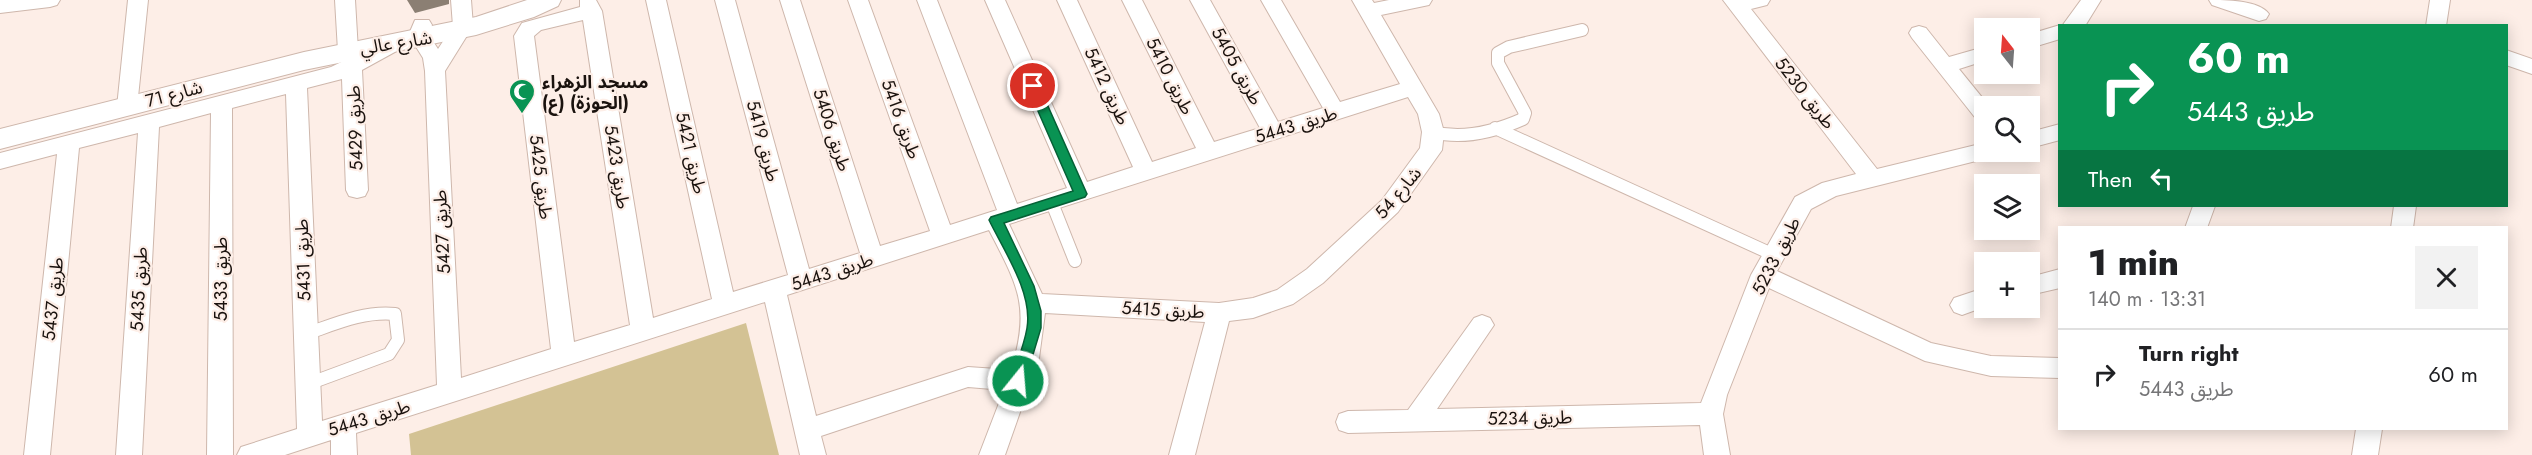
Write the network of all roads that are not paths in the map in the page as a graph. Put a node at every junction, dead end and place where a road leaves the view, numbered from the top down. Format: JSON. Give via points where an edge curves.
{"nodes":[{"id":1,"x":50,"y":0,"type":"edge"},
{"id":2,"x":138,"y":0,"type":"edge"},
{"id":3,"x":345,"y":0,"type":"edge"},
{"id":4,"x":522,"y":0,"type":"edge"},
{"id":5,"x":549,"y":0,"type":"edge"},
{"id":6,"x":656,"y":0,"type":"edge"},
{"id":7,"x":725,"y":0,"type":"edge"},
{"id":8,"x":790,"y":0,"type":"edge"},
{"id":9,"x":858,"y":0,"type":"edge"},
{"id":10,"x":927,"y":0,"type":"edge"},
{"id":11,"x":995,"y":0,"type":"edge"},
{"id":12,"x":1067,"y":0,"type":"edge"},
{"id":13,"x":1132,"y":0,"type":"edge"},
{"id":14,"x":1200,"y":0,"type":"edge"},
{"id":15,"x":1271,"y":0,"type":"edge"},
{"id":16,"x":1422,"y":0,"type":"edge"},
{"id":17,"x":1760,"y":0,"type":"edge"},
{"id":18,"x":2091,"y":0,"type":"edge"},
{"id":19,"x":2219,"y":0,"type":"edge"},
{"id":20,"x":2440,"y":0,"type":"edge"},
{"id":21,"x":588,"y":3,"type":"edge"},
{"id":22,"x":1735,"y":3,"type":"edge"},
{"id":23,"x":1366,"y":5,"type":"edge"},
{"id":24,"x":0,"y":6,"type":"edge"},
{"id":25,"x":2259,"y":13,"type":"edge"},
{"id":26,"x":461,"y":15,"type":"edge"},
{"id":27,"x":2074,"y":24,"type":"edge"},
{"id":28,"x":2436,"y":24,"type":"edge"},
{"id":29,"x":1582,"y":30,"type":"dead end"},
{"id":30,"x":1919,"y":33,"type":"dead end"},
{"id":31,"x":2058,"y":33,"type":"edge"},
{"id":32,"x":415,"y":35,"type":"junction"},
{"id":33,"x":2040,"y":38,"type":"edge"},
{"id":34,"x":1974,"y":57,"type":"edge"},
{"id":35,"x":2508,"y":58,"type":"edge"},
{"id":36,"x":350,"y":59,"type":"junction"},
{"id":37,"x":1945,"y":66,"type":"junction"},
{"id":38,"x":2532,"y":67,"type":"edge"},
{"id":39,"x":435,"y":71,"type":"junction"},
{"id":40,"x":295,"y":77,"type":"junction"},
{"id":41,"x":1414,"y":87,"type":"junction"},
{"id":42,"x":222,"y":103,"type":"junction"},
{"id":43,"x":1974,"y":103,"type":"edge"},
{"id":44,"x":127,"y":106,"type":"junction"},
{"id":45,"x":1336,"y":113,"type":"junction"},
{"id":46,"x":149,"y":122,"type":"junction"},
{"id":47,"x":1495,"y":128,"type":"junction"},
{"id":48,"x":1433,"y":132,"type":"junction"},
{"id":49,"x":1273,"y":133,"type":"junction"},
{"id":50,"x":2058,"y":133,"type":"edge"},
{"id":51,"x":2040,"y":137,"type":"edge"},
{"id":52,"x":0,"y":139,"type":"edge"},
{"id":53,"x":69,"y":143,"type":"junction"},
{"id":54,"x":1209,"y":153,"type":"junction"},
{"id":55,"x":1974,"y":154,"type":"edge"},
{"id":56,"x":0,"y":161,"type":"edge"},
{"id":57,"x":1146,"y":173,"type":"junction"},
{"id":58,"x":1873,"y":180,"type":"junction"},
{"id":59,"x":357,"y":190,"type":"dead end"},
{"id":60,"x":1081,"y":194,"type":"junction"},
{"id":61,"x":1052,"y":203,"type":"junction"},
{"id":62,"x":2204,"y":207,"type":"edge"},
{"id":63,"x":2405,"y":207,"type":"edge"},
{"id":64,"x":1004,"y":218,"type":"junction"},
{"id":65,"x":2197,"y":226,"type":"edge"},
{"id":66,"x":2402,"y":226,"type":"edge"},
{"id":67,"x":944,"y":237,"type":"junction"},
{"id":68,"x":873,"y":259,"type":"junction"},
{"id":69,"x":1075,"y":261,"type":"dead end"},
{"id":70,"x":1768,"y":265,"type":"junction"},
{"id":71,"x":2058,"y":279,"type":"edge"},
{"id":72,"x":801,"y":282,"type":"junction"},
{"id":73,"x":2040,"y":283,"type":"edge"},
{"id":74,"x":774,"y":291,"type":"junction"},
{"id":75,"x":1974,"y":301,"type":"edge"},
{"id":76,"x":1033,"y":303,"type":"junction"},
{"id":77,"x":1962,"y":305,"type":"dead end"},
{"id":78,"x":725,"y":307,"type":"junction"},
{"id":79,"x":1219,"y":313,"type":"junction"},
{"id":80,"x":1482,"y":325,"type":"dead end"},
{"id":81,"x":643,"y":332,"type":"junction"},
{"id":82,"x":306,"y":334,"type":"junction"},
{"id":83,"x":564,"y":357,"type":"junction"},
{"id":84,"x":2058,"y":368,"type":"edge"},
{"id":85,"x":1018,"y":381,"type":"junction"},
{"id":86,"x":308,"y":384,"type":"junction"},
{"id":87,"x":450,"y":393,"type":"junction"},
{"id":88,"x":1711,"y":414,"type":"junction"},
{"id":89,"x":1415,"y":420,"type":"junction"},
{"id":90,"x":1348,"y":422,"type":"dead end"},
{"id":91,"x":343,"y":426,"type":"junction"},
{"id":92,"x":808,"y":430,"type":"junction"},
{"id":93,"x":2369,"y":430,"type":"edge"},
{"id":94,"x":310,"y":437,"type":"junction"},
{"id":95,"x":37,"y":455,"type":"edge"},
{"id":96,"x":129,"y":455,"type":"edge"},
{"id":97,"x":220,"y":455,"type":"edge"},
{"id":98,"x":250,"y":455,"type":"edge"},
{"id":99,"x":344,"y":455,"type":"edge"},
{"id":100,"x":813,"y":455,"type":"edge"},
{"id":101,"x":992,"y":455,"type":"edge"},
{"id":102,"x":1182,"y":455,"type":"edge"},
{"id":103,"x":1717,"y":455,"type":"edge"},
{"id":104,"x":2365,"y":455,"type":"edge"}],
"edges":[{"from":1,"to":24,"type":"street"},
{"from":2,"to":44,"type":"street"},
{"from":3,"to":36,"type":"street","name":"طريق 5429"},
{"from":4,"to":26,"type":"street","name":"شارع عالي"},
{"from":5,"to":26,"type":"street","name":"شارع عالي","via":[[518,13]]},
{"from":6,"to":78,"type":"street","name":"طريق 5421"},
{"from":7,"to":72,"type":"street","name":"طريق 5419"},
{"from":8,"to":68,"type":"street","name":"طريق 5406"},
{"from":9,"to":67,"type":"street","name":"طريق 5416"},
{"from":10,"to":64,"type":"street"},
{"from":11,"to":60,"type":"street"},
{"from":12,"to":57,"type":"street","name":"طريق 5412"},
{"from":13,"to":54,"type":"street","name":"طريق 5410"},
{"from":14,"to":49,"type":"street","name":"طريق 5405"},
{"from":15,"to":45,"type":"street"},
{"from":16,"to":23,"type":"street"},
{"from":17,"to":22,"type":"street","name":"طريق 5230"},
{"from":18,"to":27,"type":"street"},
{"from":19,"to":25,"type":"street"},
{"from":20,"to":28,"type":"street"},
{"from":21,"to":81,"type":"street","name":"طريق 5423"},
{"from":21,"to":83,"type":"street","name":"طريق 5425","via":[[529,28],[524,36]]},
{"from":22,"to":58,"type":"street","name":"طريق 5230"},
{"from":23,"to":41,"type":"street"},
{"from":26,"to":32,"type":"street","name":"شارع عالي"},
{"from":26,"to":39,"type":"street"},
{"from":29,"to":47,"type":"lane","via":[[1498,53],[1498,63],[1525,113],[1519,121]]},
{"from":30,"to":37,"type":"street"},
{"from":31,"to":33,"type":"street"},
{"from":32,"to":36,"type":"street","name":"شارع عالي"},
{"from":32,"to":39,"type":"street","name":"طريق 5427","via":[[433,58]]},
{"from":34,"to":37,"type":"street"},
{"from":35,"to":38,"type":"street"},
{"from":36,"to":40,"type":"street","name":"شارع 71"},
{"from":36,"to":59,"type":"street","name":"طريق 5429"},
{"from":37,"to":43,"type":"street"},
{"from":39,"to":87,"type":"street","name":"طريق 5427"},
{"from":40,"to":42,"type":"street"},
{"from":40,"to":44,"type":"street","name":"شارع 71"},
{"from":40,"to":82,"type":"street","name":"طريق 5431"},
{"from":41,"to":45,"type":"street","name":"طريق 5443"},
{"from":41,"to":48,"type":"street"},
{"from":42,"to":46,"type":"street"},
{"from":42,"to":97,"type":"street","name":"طريق 5433"},
{"from":44,"to":52,"type":"street","name":"شارع 71"},
{"from":45,"to":49,"type":"street","name":"طريق 5443"},
{"from":46,"to":53,"type":"street"},
{"from":46,"to":96,"type":"street","name":"طريق 5435"},
{"from":47,"to":48,"type":"lane","via":[[1441,135]]},
{"from":47,"to":70,"type":"lane"},
{"from":48,"to":79,"type":"street","name":"شارع 54","via":[[1431,150],[1390,207],[1315,276],[1285,297],[1253,308]]},
{"from":49,"to":54,"type":"street","name":"طريق 5443"},
{"from":50,"to":51,"type":"street"},
{"from":53,"to":56,"type":"street"},
{"from":53,"to":95,"type":"street","name":"طريق 5437"},
{"from":54,"to":57,"type":"street","name":"طريق 5443"},
{"from":55,"to":58,"type":"street","name":"طريق 5233"},
{"from":57,"to":60,"type":"street","name":"طريق 5443"},
{"from":58,"to":70,"type":"street","name":"طريق 5233","via":[[1830,189],[1803,203]]},
{"from":60,"to":61,"type":"street","name":"طريق 5443"},
{"from":61,"to":64,"type":"street","name":"طريق 5443"},
{"from":61,"to":69,"type":"lane"},
{"from":62,"to":65,"type":"street"},
{"from":63,"to":66,"type":"street"},
{"from":64,"to":67,"type":"street","name":"طريق 5443"},
{"from":64,"to":76,"type":"street"},
{"from":67,"to":68,"type":"street","name":"طريق 5443"},
{"from":68,"to":72,"type":"street","name":"طريق 5443"},
{"from":70,"to":84,"type":"street","via":[[1924,351],[2005,369]]},
{"from":70,"to":88,"type":"street","name":"طريق 5233","via":[[1715,395]]},
{"from":71,"to":73,"type":"street"},
{"from":72,"to":74,"type":"street","name":"طريق 5443"},
{"from":74,"to":78,"type":"street","name":"طريق 5443"},
{"from":74,"to":92,"type":"street"},
{"from":75,"to":77,"type":"street"},
{"from":76,"to":79,"type":"street","name":"طريق 5415"},
{"from":76,"to":85,"type":"street","via":[[1034,328]]},
{"from":78,"to":81,"type":"street","name":"طريق 5443"},
{"from":79,"to":102,"type":"street","name":"طريق 5415"},
{"from":80,"to":89,"type":"street"},
{"from":81,"to":83,"type":"street","name":"طريق 5443"},
{"from":82,"to":86,"type":"street","name":"طريق 5431"},
{"from":82,"to":86,"type":"lane","via":[[386,313],[395,314],[398,340],[389,354]]},
{"from":83,"to":87,"type":"street","name":"طريق 5443"},
{"from":85,"to":92,"type":"street","via":[[968,377]]},
{"from":85,"to":101,"type":"street"},
{"from":86,"to":94,"type":"street","name":"طريق 5431"},
{"from":87,"to":91,"type":"street","name":"طريق 5443"},
{"from":88,"to":89,"type":"street","name":"طريق 5234"},
{"from":88,"to":103,"type":"street","name":"طريق 5233"},
{"from":89,"to":90,"type":"street","name":"طريق 5234"},
{"from":91,"to":94,"type":"street","name":"طريق 5443"},
{"from":91,"to":99,"type":"street"},
{"from":92,"to":100,"type":"street"},
{"from":93,"to":104,"type":"street"},
{"from":94,"to":98,"type":"street","name":"طريق 5443"}]}
